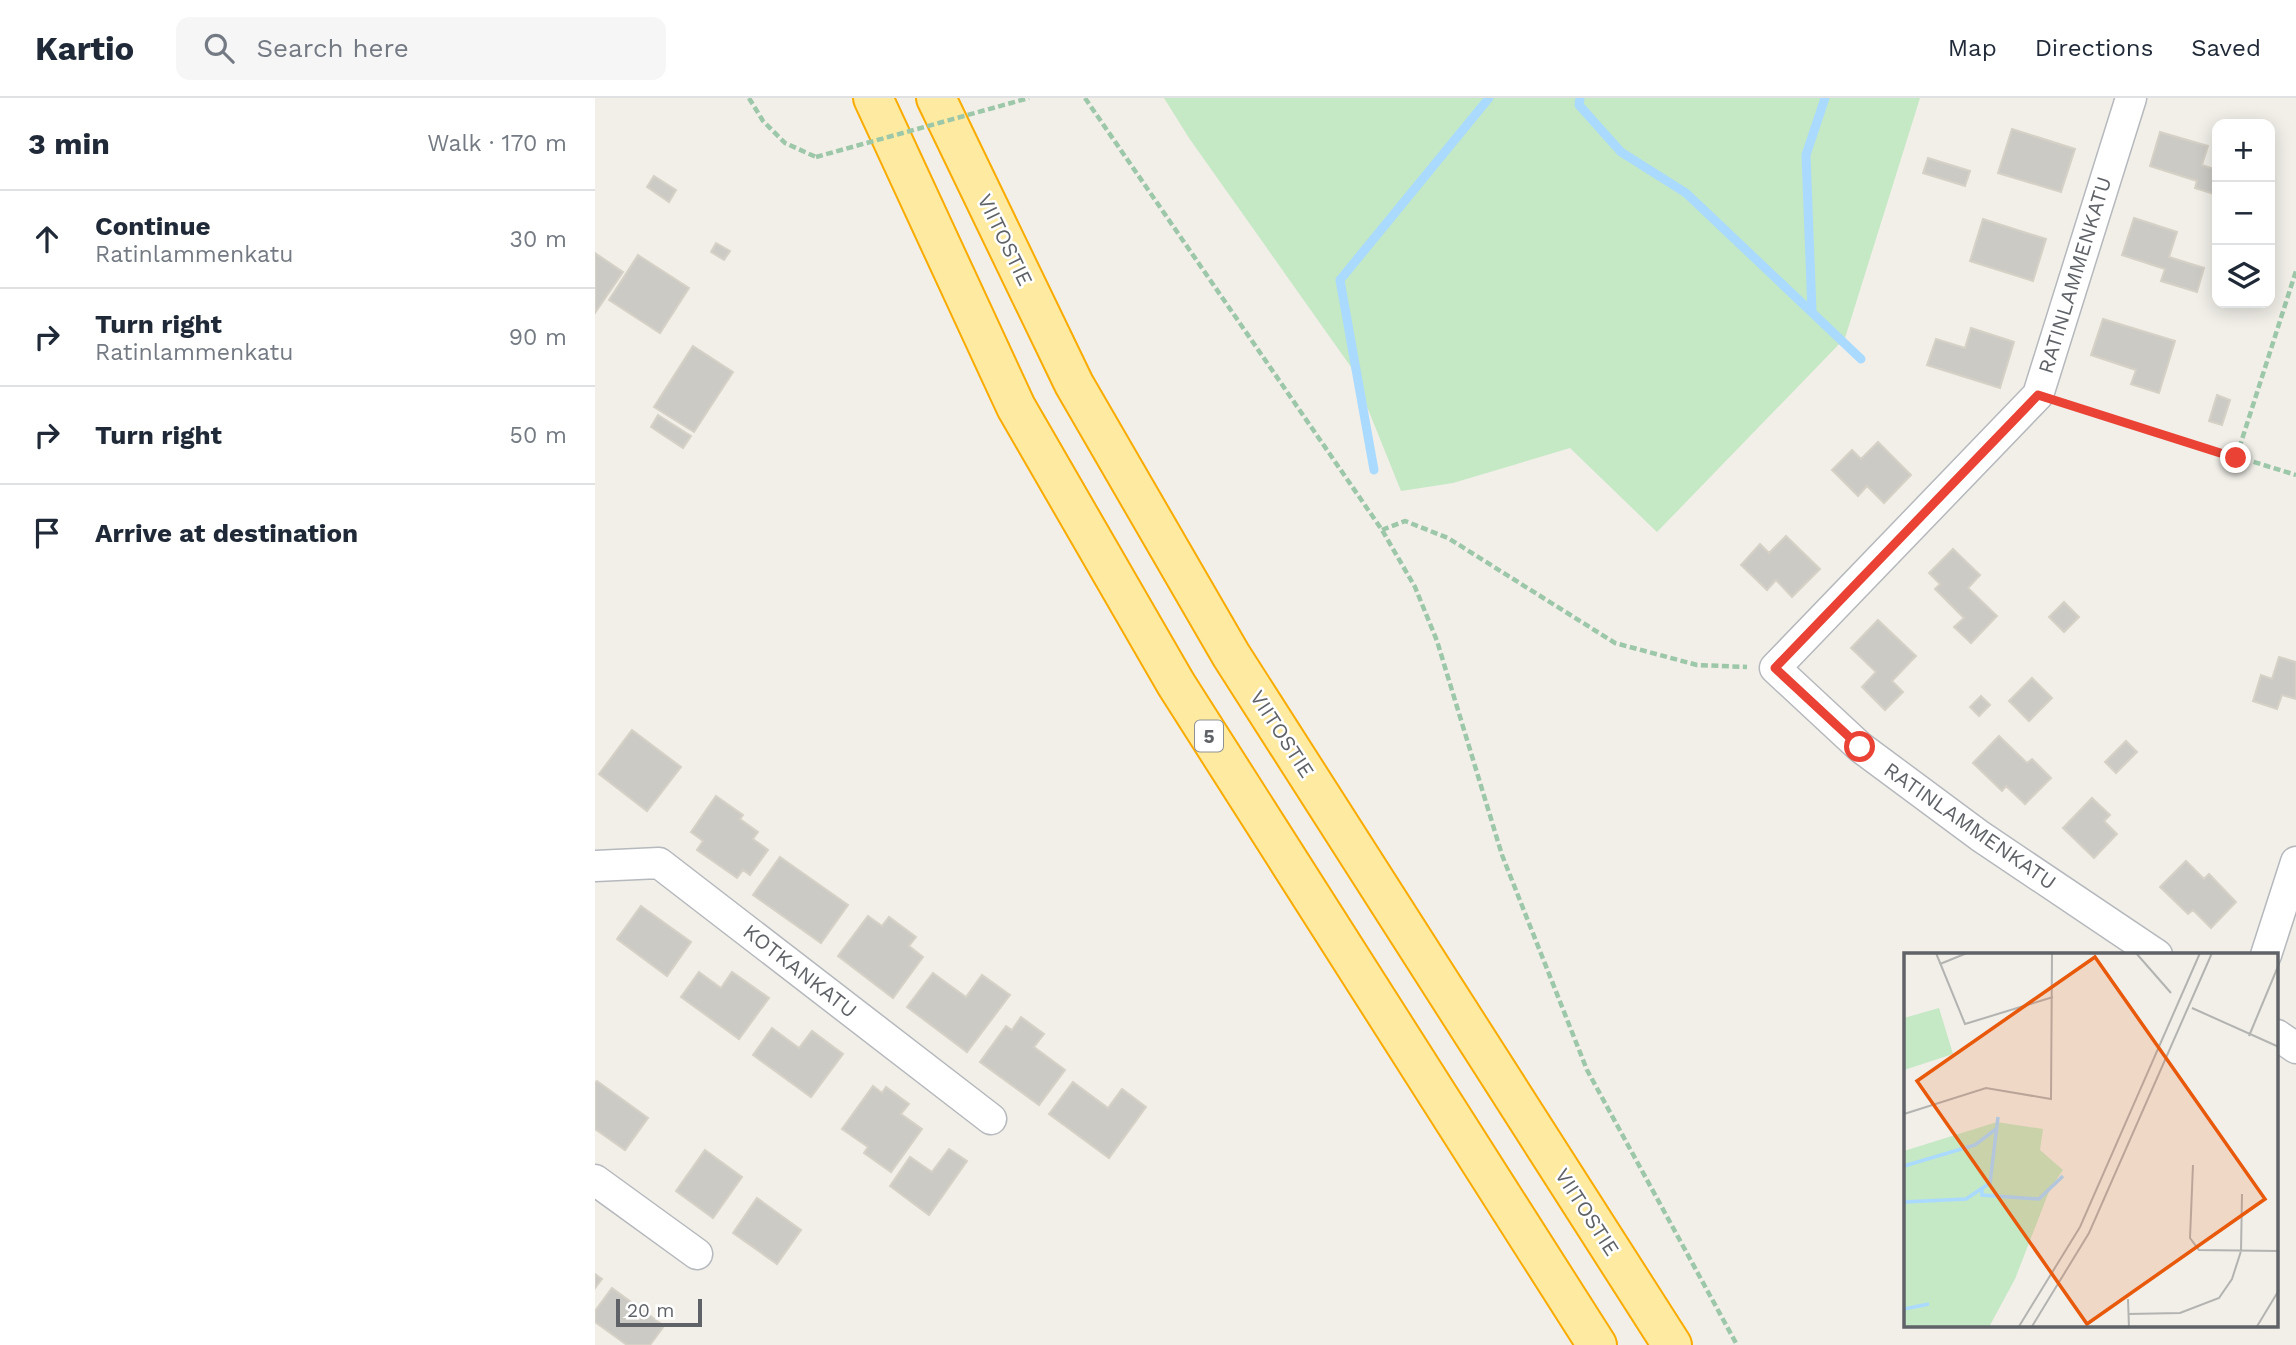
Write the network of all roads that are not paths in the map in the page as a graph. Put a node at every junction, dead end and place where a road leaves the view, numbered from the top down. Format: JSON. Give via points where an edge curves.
{"nodes":[{"id":1,"x":873,"y":98,"type":"edge"},
{"id":2,"x":936,"y":98,"type":"edge"},
{"id":3,"x":2131,"y":98,"type":"edge"},
{"id":4,"x":2296,"y":862,"type":"edge"},
{"id":5,"x":595,"y":866,"type":"edge"},
{"id":6,"x":2154,"y":953,"type":"edge"},
{"id":7,"x":2267,"y":953,"type":"edge"},
{"id":8,"x":2279,"y":1036,"type":"edge"},
{"id":9,"x":2296,"y":1048,"type":"edge"},
{"id":10,"x":991,"y":1119,"type":"dead end"},
{"id":11,"x":595,"y":1180,"type":"edge"},
{"id":12,"x":697,"y":1254,"type":"dead end"},
{"id":13,"x":1597,"y":1345,"type":"edge"},
{"id":14,"x":1672,"y":1345,"type":"edge"}],
"edges":[{"from":1,"to":13,"type":"highway","number":"5","via":[[1016,407],[1169,672]]},
{"from":2,"to":14,"type":"highway","name":"VIITOSTIE","via":[[1074,384],[1231,655]]},
{"from":3,"to":6,"type":"street","name":"RATINLAMMENKATU","via":[[2038,395],[1775,668],[1871,755],[1980,836]]},
{"from":4,"to":7,"type":"street"},
{"from":5,"to":10,"type":"street","name":"KOTKANKATU","via":[[659,863]]},
{"from":8,"to":9,"type":"street"},
{"from":11,"to":12,"type":"street"}]}
